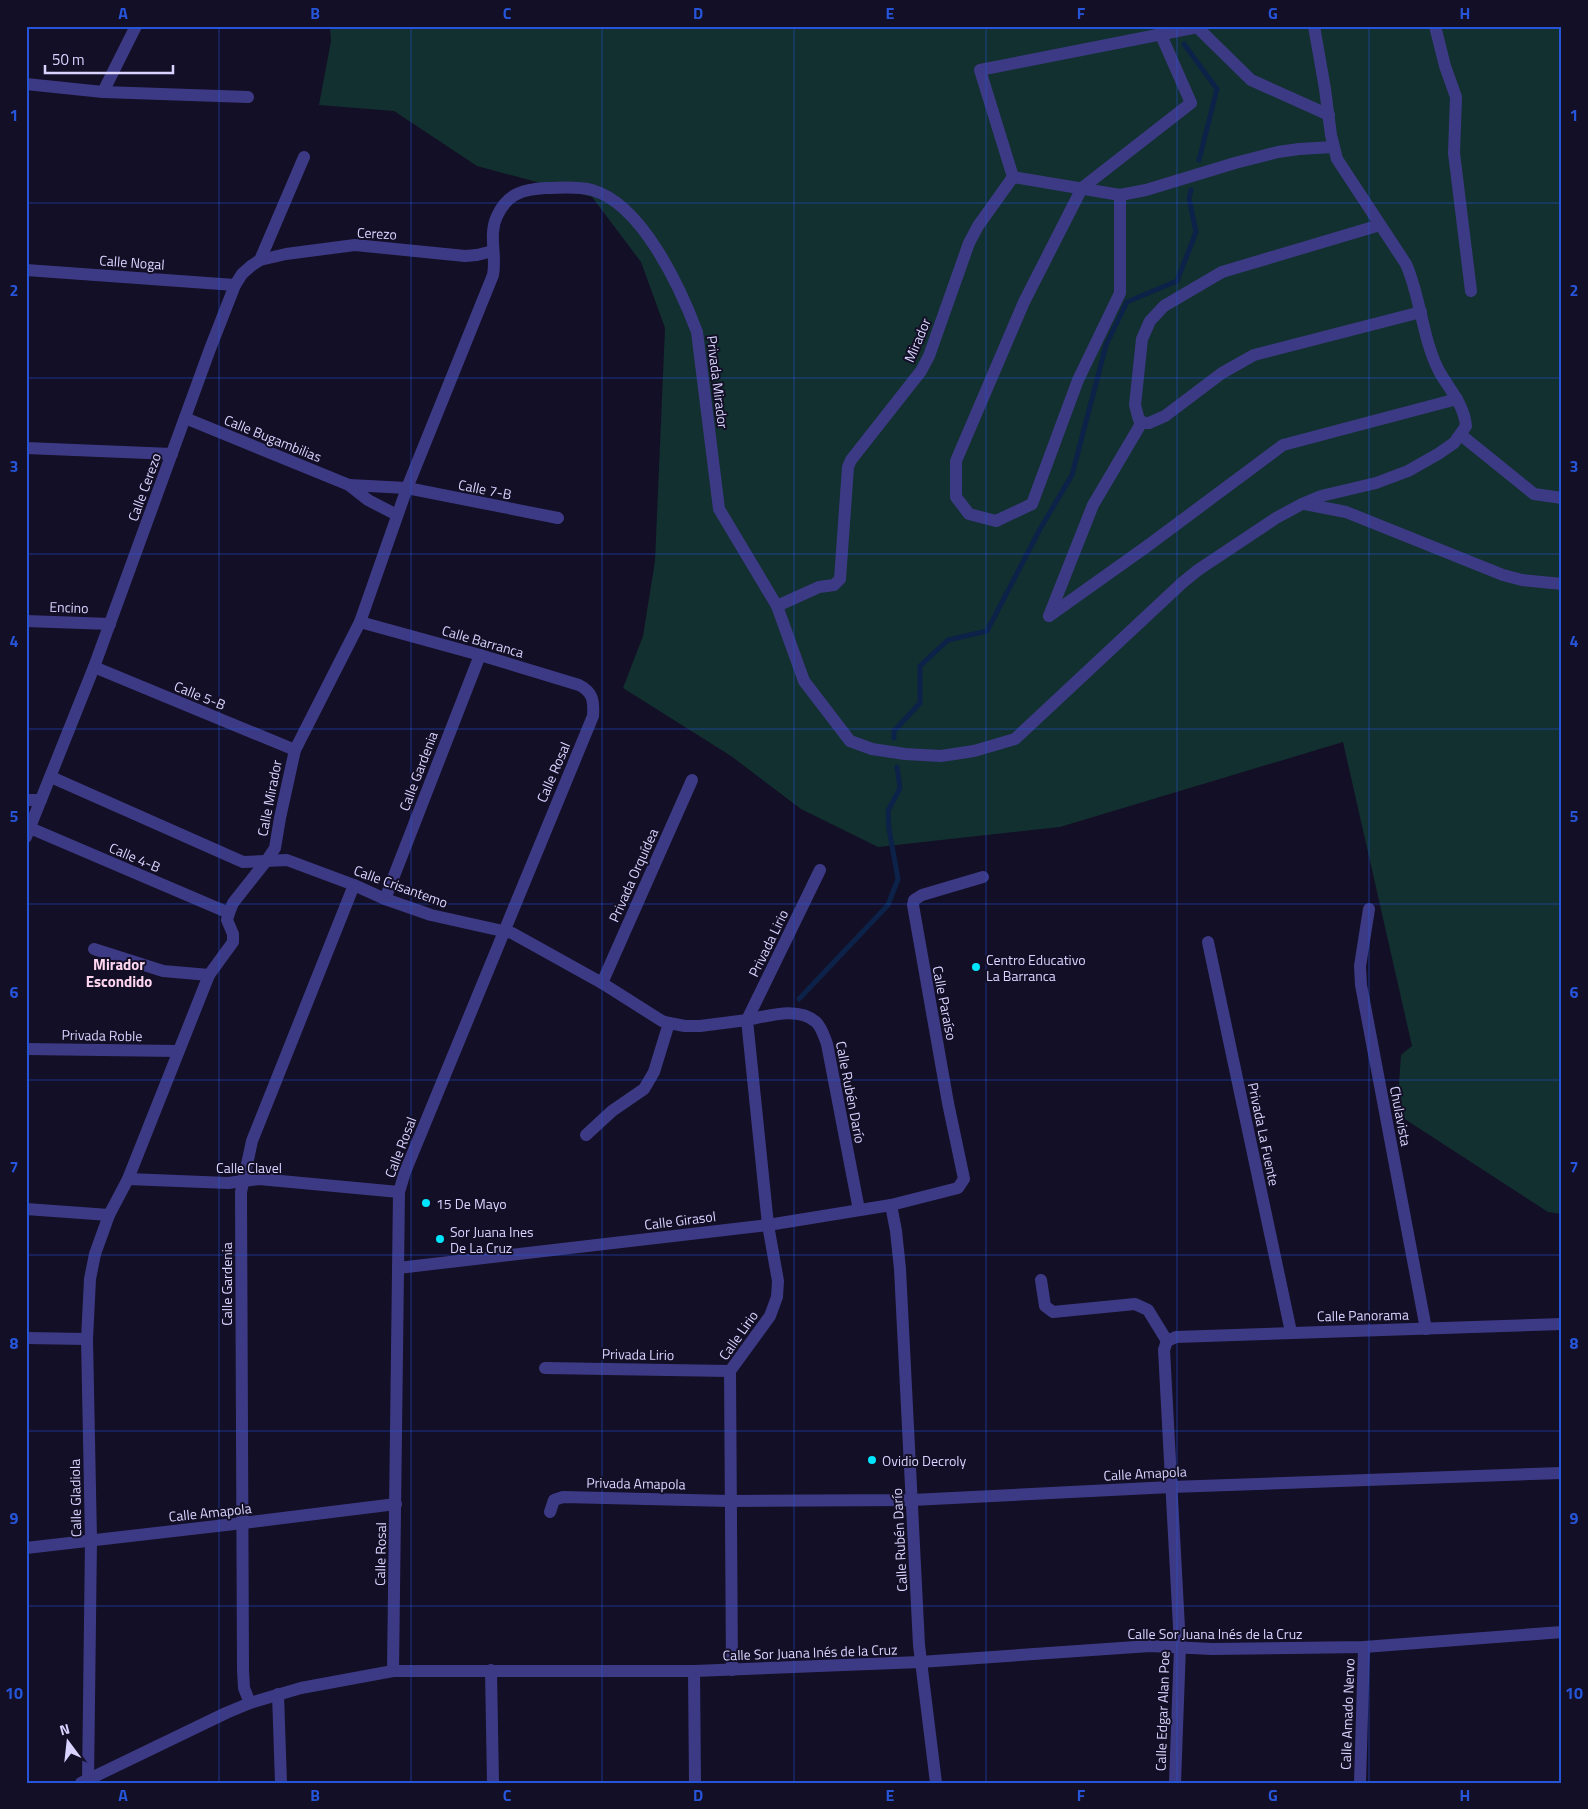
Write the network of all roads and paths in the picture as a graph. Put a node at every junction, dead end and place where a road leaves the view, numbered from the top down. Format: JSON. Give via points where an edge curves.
{"nodes":[{"id":1,"x":136,"y":26,"type":"edge"},
{"id":2,"x":1314,"y":26,"type":"edge"},
{"id":3,"x":1435,"y":26,"type":"edge"},
{"id":4,"x":1200,"y":27,"type":"edge"},
{"id":5,"x":1160,"y":35,"type":"junction"},
{"id":6,"x":26,"y":84,"type":"edge"},
{"id":7,"x":103,"y":92,"type":"junction"},
{"id":8,"x":248,"y":96,"type":"dead end"},
{"id":9,"x":1329,"y":115,"type":"junction"},
{"id":10,"x":1333,"y":148,"type":"junction"},
{"id":11,"x":304,"y":157,"type":"dead end"},
{"id":12,"x":1013,"y":177,"type":"junction"},
{"id":13,"x":1082,"y":188,"type":"junction"},
{"id":14,"x":1120,"y":195,"type":"junction"},
{"id":15,"x":1380,"y":225,"type":"junction"},
{"id":16,"x":493,"y":251,"type":"junction"},
{"id":17,"x":260,"y":260,"type":"junction"},
{"id":18,"x":26,"y":270,"type":"edge"},
{"id":19,"x":235,"y":285,"type":"junction"},
{"id":20,"x":1471,"y":291,"type":"dead end"},
{"id":21,"x":1421,"y":312,"type":"junction"},
{"id":22,"x":1457,"y":399,"type":"junction"},
{"id":23,"x":185,"y":418,"type":"junction"},
{"id":24,"x":1142,"y":422,"type":"junction"},
{"id":25,"x":1461,"y":435,"type":"junction"},
{"id":26,"x":26,"y":448,"type":"edge"},
{"id":27,"x":172,"y":454,"type":"junction"},
{"id":28,"x":349,"y":485,"type":"junction"},
{"id":29,"x":406,"y":488,"type":"junction"},
{"id":30,"x":1562,"y":498,"type":"edge"},
{"id":31,"x":1302,"y":504,"type":"junction"},
{"id":32,"x":397,"y":515,"type":"junction"},
{"id":33,"x":558,"y":518,"type":"dead end"},
{"id":34,"x":1562,"y":584,"type":"edge"},
{"id":35,"x":778,"y":606,"type":"junction"},
{"id":36,"x":26,"y":621,"type":"edge"},
{"id":37,"x":360,"y":622,"type":"junction"},
{"id":38,"x":110,"y":624,"type":"junction"},
{"id":39,"x":480,"y":655,"type":"junction"},
{"id":40,"x":94,"y":667,"type":"junction"},
{"id":41,"x":593,"y":697,"type":"joint"},
{"id":42,"x":295,"y":750,"type":"junction"},
{"id":43,"x":51,"y":777,"type":"junction"},
{"id":44,"x":692,"y":780,"type":"dead end"},
{"id":45,"x":26,"y":800,"type":"edge"},
{"id":46,"x":41,"y":800,"type":"junction"},
{"id":47,"x":28,"y":833,"type":"edge"},
{"id":48,"x":267,"y":860,"type":"junction"},
{"id":49,"x":820,"y":870,"type":"dead end"},
{"id":50,"x":984,"y":877,"type":"dead end"},
{"id":51,"x":354,"y":885,"type":"junction"},
{"id":52,"x":385,"y":899,"type":"junction"},
{"id":53,"x":1369,"y":909,"type":"dead end"},
{"id":54,"x":229,"y":913,"type":"junction"},
{"id":55,"x":503,"y":931,"type":"junction"},
{"id":56,"x":1208,"y":942,"type":"dead end"},
{"id":57,"x":94,"y":949,"type":"dead end"},
{"id":58,"x":209,"y":975,"type":"junction"},
{"id":59,"x":602,"y":983,"type":"junction"},
{"id":60,"x":742,"y":1021,"type":"junction"},
{"id":61,"x":669,"y":1023,"type":"junction"},
{"id":62,"x":26,"y":1049,"type":"edge"},
{"id":63,"x":178,"y":1051,"type":"junction"},
{"id":64,"x":586,"y":1135,"type":"dead end"},
{"id":65,"x":128,"y":1179,"type":"junction"},
{"id":66,"x":243,"y":1181,"type":"junction"},
{"id":67,"x":962,"y":1184,"type":"joint"},
{"id":68,"x":399,"y":1192,"type":"junction"},
{"id":69,"x":891,"y":1205,"type":"junction"},
{"id":70,"x":26,"y":1209,"type":"edge"},
{"id":71,"x":859,"y":1210,"type":"junction"},
{"id":72,"x":110,"y":1215,"type":"junction"},
{"id":73,"x":768,"y":1225,"type":"junction"},
{"id":74,"x":398,"y":1268,"type":"junction"},
{"id":75,"x":1042,"y":1280,"type":"dead end"},
{"id":76,"x":1562,"y":1324,"type":"edge"},
{"id":77,"x":1426,"y":1329,"type":"junction"},
{"id":78,"x":1291,"y":1332,"type":"junction"},
{"id":79,"x":26,"y":1338,"type":"edge"},
{"id":80,"x":87,"y":1339,"type":"junction"},
{"id":81,"x":1167,"y":1341,"type":"junction"},
{"id":82,"x":545,"y":1368,"type":"dead end"},
{"id":83,"x":730,"y":1371,"type":"junction"},
{"id":84,"x":1562,"y":1473,"type":"edge"},
{"id":85,"x":1171,"y":1487,"type":"junction"},
{"id":86,"x":912,"y":1500,"type":"junction"},
{"id":87,"x":730,"y":1501,"type":"junction"},
{"id":88,"x":396,"y":1504,"type":"junction"},
{"id":89,"x":550,"y":1512,"type":"dead end"},
{"id":90,"x":243,"y":1523,"type":"junction"},
{"id":91,"x":91,"y":1540,"type":"junction"},
{"id":92,"x":26,"y":1548,"type":"edge"},
{"id":93,"x":1562,"y":1632,"type":"edge"},
{"id":94,"x":1180,"y":1646,"type":"junction"},
{"id":95,"x":1364,"y":1647,"type":"junction"},
{"id":96,"x":920,"y":1662,"type":"junction"},
{"id":97,"x":491,"y":1670,"type":"junction"},
{"id":98,"x":732,"y":1670,"type":"junction"},
{"id":99,"x":393,"y":1671,"type":"junction"},
{"id":100,"x":694,"y":1671,"type":"junction"},
{"id":101,"x":278,"y":1694,"type":"junction"},
{"id":102,"x":250,"y":1703,"type":"junction"},
{"id":103,"x":85,"y":1782,"type":"edge"},
{"id":104,"x":281,"y":1783,"type":"edge"},
{"id":105,"x":493,"y":1783,"type":"edge"},
{"id":106,"x":695,"y":1783,"type":"edge"},
{"id":107,"x":936,"y":1783,"type":"edge"},
{"id":108,"x":1175,"y":1783,"type":"edge"},
{"id":109,"x":1360,"y":1783,"type":"edge"}],
"edges":[{"from":1,"to":7,"type":"street"},
{"from":2,"to":9,"type":"street"},
{"from":3,"to":20,"type":"street","via":[[1456,97],[1454,153]]},
{"from":4,"to":5,"type":"street"},
{"from":4,"to":9,"type":"street","via":[[1251,80]]},
{"from":5,"to":12,"type":"street","via":[[980,70]]},
{"from":5,"to":13,"type":"street","via":[[1191,103]]},
{"from":6,"to":7,"type":"street"},
{"from":7,"to":8,"type":"street"},
{"from":9,"to":10,"type":"street"},
{"from":10,"to":14,"type":"street","via":[[1278,152]]},
{"from":10,"to":15,"type":"street","via":[[1341,169]]},
{"from":11,"to":17,"type":"street","name":"Calle Cerezo"},
{"from":12,"to":13,"type":"street"},
{"from":12,"to":35,"type":"street","name":"Mirador","via":[[978,226],[921,371],[850,460],[840,579],[834,585],[818,587]]},
{"from":13,"to":14,"type":"street"},
{"from":13,"to":14,"type":"street","via":[[1024,302],[956,461],[956,497],[969,514],[996,521],[1032,504],[1078,380],[1120,292]]},
{"from":15,"to":21,"type":"street","via":[[1406,264]]},
{"from":15,"to":24,"type":"street","via":[[1222,272],[1164,306],[1150,321],[1142,339],[1135,405]]},
{"from":16,"to":17,"type":"street","name":"Cerezo","via":[[465,256],[355,246]]},
{"from":16,"to":29,"type":"street","name":"Privada Mirador","via":[[493,276]]},
{"from":16,"to":35,"type":"street","name":"Privada Mirador","via":[[493,227],[500,209],[507,200],[528,190],[591,190],[609,198],[645,231],[679,288],[697,332],[719,509]]},
{"from":17,"to":19,"type":"street","name":"Calle Cerezo","via":[[242,274]]},
{"from":18,"to":19,"type":"street","name":"Calle Nogal"},
{"from":19,"to":23,"type":"street","name":"Calle Cerezo"},
{"from":21,"to":22,"type":"street","via":[[1438,368]]},
{"from":21,"to":24,"type":"street","via":[[1254,354],[1222,373],[1165,416],[1149,423]]},
{"from":22,"to":24,"type":"street","via":[[1283,445],[1049,616],[1093,505]]},
{"from":22,"to":25,"type":"street","via":[[1466,426]]},
{"from":23,"to":27,"type":"street","name":"Calle Cerezo"},
{"from":23,"to":28,"type":"street","name":"Calle Bugambilias"},
{"from":25,"to":30,"type":"street","via":[[1534,494]]},
{"from":25,"to":31,"type":"street","name":"Privada Mirador","via":[[1438,454],[1392,478]]},
{"from":26,"to":27,"type":"street"},
{"from":27,"to":38,"type":"street","name":"Calle Cerezo"},
{"from":28,"to":29,"type":"street","name":"Calle Bugambilias"},
{"from":28,"to":32,"type":"street","name":"Calle Bugambilias","via":[[368,500]]},
{"from":29,"to":32,"type":"street","name":"Privada Mirador"},
{"from":29,"to":33,"type":"street","name":"Calle 7-B"},
{"from":31,"to":34,"type":"street","via":[[1346,512],[1503,576]]},
{"from":31,"to":35,"type":"street","name":"Privada Mirador","via":[[1276,518],[1182,583],[1015,739],[974,751],[940,756],[905,754],[850,742],[804,681]]},
{"from":32,"to":37,"type":"street","name":"Calle Mirador"},
{"from":36,"to":38,"type":"street","name":"Encino"},
{"from":37,"to":39,"type":"street","name":"Calle Barranca"},
{"from":37,"to":42,"type":"street","name":"Calle Mirador"},
{"from":38,"to":40,"type":"street","name":"Calle Cerezo"},
{"from":39,"to":41,"type":"street","name":"Calle Barranca","via":[[579,684]]},
{"from":39,"to":52,"type":"street","name":"Calle Gardenia"},
{"from":40,"to":42,"type":"street","name":"Calle 5-B"},
{"from":40,"to":43,"type":"street","name":"Calle Cerezo"},
{"from":41,"to":55,"type":"street","name":"Calle Rosal","via":[[593,716]]},
{"from":42,"to":48,"type":"street","name":"Calle Mirador","via":[[276,845]]},
{"from":43,"to":46,"type":"street","name":"Calle Cerezo"},
{"from":43,"to":48,"type":"street","name":"Calle Crisantemo","via":[[243,862]]},
{"from":44,"to":59,"type":"street","name":"Privada Orquídea"},
{"from":45,"to":46,"type":"street"},
{"from":46,"to":47,"type":"street","name":"Calle Cerezo"},
{"from":47,"to":54,"type":"street","name":"Calle 4-B"},
{"from":48,"to":51,"type":"street","name":"Calle Crisantemo","via":[[287,860]]},
{"from":48,"to":54,"type":"street","name":"Calle Mirador","via":[[238,896]]},
{"from":49,"to":60,"type":"street","name":"Privada Lirio"},
{"from":50,"to":67,"type":"street","name":"Calle Paraíso","via":[[922,894],[913,905],[963,1174]]},
{"from":51,"to":52,"type":"street","name":"Calle Crisantemo"},
{"from":51,"to":66,"type":"street","name":"Calle Gardenia","via":[[252,1141]]},
{"from":52,"to":55,"type":"street","name":"Calle Crisantemo","via":[[431,915]]},
{"from":53,"to":77,"type":"street","name":"Chulavista","via":[[1360,966],[1361,985]]},
{"from":54,"to":58,"type":"street","via":[[227,920],[234,934],[233,942]]},
{"from":55,"to":59,"type":"street","name":"Calle Crisantemo","via":[[521,937]]},
{"from":55,"to":68,"type":"street","name":"Calle Rosal"},
{"from":56,"to":78,"type":"street","name":"Privada La Fuente"},
{"from":57,"to":58,"type":"street","via":[[153,969]]},
{"from":58,"to":63,"type":"street"},
{"from":59,"to":61,"type":"street","name":"Calle Crisantemo"},
{"from":60,"to":61,"type":"street","name":"Calle Crisantemo","via":[[700,1026]]},
{"from":60,"to":71,"type":"street","name":"Calle Rubén Darío","via":[[792,1014],[818,1023],[823,1032]]},
{"from":60,"to":73,"type":"street","name":"Calle Lirio"},
{"from":61,"to":64,"type":"street","via":[[654,1072],[644,1089],[612,1111]]},
{"from":62,"to":63,"type":"street","name":"Privada Roble"},
{"from":63,"to":65,"type":"street"},
{"from":65,"to":66,"type":"street","name":"Calle Clavel"},
{"from":65,"to":72,"type":"street"},
{"from":66,"to":68,"type":"street","name":"Calle Clavel","via":[[259,1179]]},
{"from":66,"to":90,"type":"street","name":"Calle Gardenia","via":[[240,1226]]},
{"from":67,"to":69,"type":"street","name":"Calle Girasol","via":[[954,1190]]},
{"from":68,"to":74,"type":"street","name":"Calle Rosal"},
{"from":69,"to":71,"type":"street","name":"Calle Girasol"},
{"from":69,"to":86,"type":"street","name":"Calle Rubén Darío","via":[[899,1248]]},
{"from":70,"to":72,"type":"street"},
{"from":71,"to":73,"type":"street","name":"Calle Girasol"},
{"from":72,"to":80,"type":"street","name":"Calle Gladiola","via":[[95,1254],[90,1280]]},
{"from":73,"to":74,"type":"street","name":"Calle Girasol"},
{"from":73,"to":83,"type":"street","name":"Calle Lirio","via":[[778,1297],[770,1316]]},
{"from":74,"to":88,"type":"street","name":"Calle Rosal"},
{"from":75,"to":81,"type":"street","via":[[1045,1306],[1053,1312],[1135,1304],[1148,1310]]},
{"from":76,"to":77,"type":"street","name":"Calle Panorama"},
{"from":77,"to":78,"type":"street","name":"Calle Panorama"},
{"from":78,"to":81,"type":"street","name":"Calle Panorama","via":[[1176,1337]]},
{"from":79,"to":80,"type":"street"},
{"from":80,"to":91,"type":"street","name":"Calle Gladiola"},
{"from":81,"to":85,"type":"street","name":"Calle Edgar Alan Poe","via":[[1164,1350]]},
{"from":82,"to":83,"type":"street","name":"Privada Lirio"},
{"from":83,"to":87,"type":"street","name":"Calle Lirio"},
{"from":84,"to":85,"type":"street","name":"Calle Amapola"},
{"from":85,"to":86,"type":"street","name":"Calle Amapola"},
{"from":85,"to":94,"type":"street","name":"Calle Edgar Alan Poe"},
{"from":86,"to":87,"type":"street","name":"Calle Amapola"},
{"from":86,"to":96,"type":"street","name":"Calle Rubén Darío"},
{"from":87,"to":89,"type":"street","name":"Privada Amapola","via":[[563,1497],[554,1500]]},
{"from":87,"to":98,"type":"street","name":"Calle Lirio"},
{"from":88,"to":90,"type":"street","name":"Calle Amapola"},
{"from":88,"to":99,"type":"street","name":"Calle Rosal"},
{"from":90,"to":91,"type":"street","name":"Calle Amapola"},
{"from":90,"to":102,"type":"street","name":"Calle Gardenia","via":[[243,1675]]},
{"from":91,"to":92,"type":"street","name":"Calle Amapola"},
{"from":91,"to":103,"type":"street","name":"Calle Gladiola"},
{"from":93,"to":95,"type":"street","name":"Calle Sor Juana Inés de la Cruz"},
{"from":94,"to":95,"type":"street","name":"Calle Sor Juana Inés de la Cruz","via":[[1212,1649]]},
{"from":94,"to":96,"type":"street","name":"Calle Sor Juana Inés de la Cruz"},
{"from":94,"to":108,"type":"street","name":"Calle Edgar Alan Poe"},
{"from":95,"to":109,"type":"street","name":"Calle Amado Nervo"},
{"from":96,"to":98,"type":"street","name":"Calle Sor Juana Inés de la Cruz"},
{"from":96,"to":107,"type":"street","name":"Calle Rubén Darío"},
{"from":97,"to":99,"type":"street","name":"Calle Sor Juana Inés de la Cruz"},
{"from":97,"to":100,"type":"street","name":"Calle Sor Juana Inés de la Cruz"},
{"from":97,"to":105,"type":"street"},
{"from":98,"to":100,"type":"street","name":"Calle Sor Juana Inés de la Cruz"},
{"from":99,"to":101,"type":"street","name":"Calle Sor Juana Inés de la Cruz"},
{"from":100,"to":106,"type":"street"},
{"from":101,"to":102,"type":"street","name":"Calle Sor Juana Inés de la Cruz"},
{"from":101,"to":104,"type":"street"},
{"from":102,"to":103,"type":"street","name":"Calle Sor Juana Inés de la Cruz"}]}
